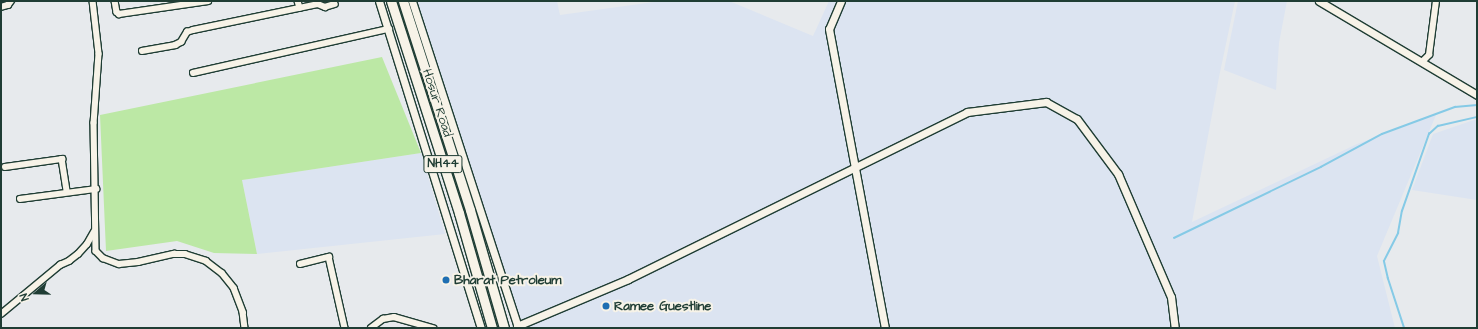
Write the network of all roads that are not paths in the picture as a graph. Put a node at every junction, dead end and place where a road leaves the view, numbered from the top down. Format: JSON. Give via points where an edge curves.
{"nodes":[{"id":1,"x":11,"y":1,"type":"edge"},
{"id":2,"x":93,"y":1,"type":"edge"},
{"id":3,"x":115,"y":1,"type":"edge"},
{"id":4,"x":208,"y":1,"type":"edge"},
{"id":5,"x":298,"y":1,"type":"edge"},
{"id":6,"x":379,"y":1,"type":"edge"},
{"id":7,"x":391,"y":1,"type":"edge"},
{"id":8,"x":403,"y":1,"type":"edge"},
{"id":9,"x":412,"y":1,"type":"edge"},
{"id":10,"x":841,"y":1,"type":"edge"},
{"id":11,"x":1319,"y":1,"type":"edge"},
{"id":12,"x":1436,"y":1,"type":"edge"},
{"id":13,"x":335,"y":4,"type":"dead end"},
{"id":14,"x":1,"y":7,"type":"edge"},
{"id":15,"x":300,"y":8,"type":"junction"},
{"id":16,"x":389,"y":29,"type":"junction"},
{"id":17,"x":142,"y":51,"type":"dead end"},
{"id":18,"x":1422,"y":62,"type":"junction"},
{"id":19,"x":193,"y":73,"type":"dead end"},
{"id":20,"x":1477,"y":96,"type":"edge"},
{"id":21,"x":5,"y":167,"type":"dead end"},
{"id":22,"x":856,"y":167,"type":"junction"},
{"id":23,"x":96,"y":189,"type":"junction"},
{"id":24,"x":67,"y":192,"type":"junction"},
{"id":25,"x":20,"y":199,"type":"dead end"},
{"id":26,"x":94,"y":230,"type":"junction"},
{"id":27,"x":300,"y":264,"type":"dead end"},
{"id":28,"x":1,"y":314,"type":"edge"},
{"id":29,"x":517,"y":327,"type":"edge"},
{"id":30,"x":245,"y":328,"type":"edge"},
{"id":31,"x":345,"y":328,"type":"edge"},
{"id":32,"x":371,"y":328,"type":"edge"},
{"id":33,"x":434,"y":328,"type":"edge"},
{"id":34,"x":481,"y":328,"type":"edge"},
{"id":35,"x":492,"y":328,"type":"edge"},
{"id":36,"x":504,"y":328,"type":"edge"},
{"id":37,"x":885,"y":328,"type":"edge"},
{"id":38,"x":1175,"y":328,"type":"edge"}],
"edges":[{"from":1,"to":14,"type":"street"},
{"from":2,"to":23,"type":"street","via":[[99,54],[94,123]]},
{"from":3,"to":4,"type":"street","via":[[116,12],[120,14]]},
{"from":5,"to":15,"type":"street"},
{"from":6,"to":16,"type":"street"},
{"from":7,"to":35,"type":"highway","name":"Hosur Road","number":"NH44","via":[[459,213]]},
{"from":8,"to":36,"type":"highway","name":"Hosur Road","number":"NH44","via":[[470,210]]},
{"from":9,"to":29,"type":"street"},
{"from":10,"to":22,"type":"street","via":[[829,29]]},
{"from":11,"to":18,"type":"street"},
{"from":12,"to":18,"type":"street","via":[[1428,55]]},
{"from":13,"to":15,"type":"street"},
{"from":15,"to":17,"type":"street","via":[[192,30],[175,45]]},
{"from":16,"to":19,"type":"street"},
{"from":16,"to":34,"type":"street"},
{"from":18,"to":20,"type":"street"},
{"from":21,"to":24,"type":"street","via":[[62,159]]},
{"from":22,"to":29,"type":"street","via":[[628,279]]},
{"from":22,"to":37,"type":"street"},
{"from":22,"to":38,"type":"street","via":[[967,112],[1046,102],[1077,120],[1118,174],[1171,296]]},
{"from":23,"to":24,"type":"street"},
{"from":23,"to":26,"type":"street"},
{"from":24,"to":25,"type":"street"},
{"from":26,"to":28,"type":"street","via":[[78,254],[60,265]]},
{"from":26,"to":30,"type":"street","via":[[98,254],[119,264],[174,254],[185,254],[206,261],[222,273],[234,288],[243,312]]},
{"from":27,"to":31,"type":"street","via":[[329,257]]},
{"from":32,"to":33,"type":"street","via":[[383,319],[394,317]]}]}
